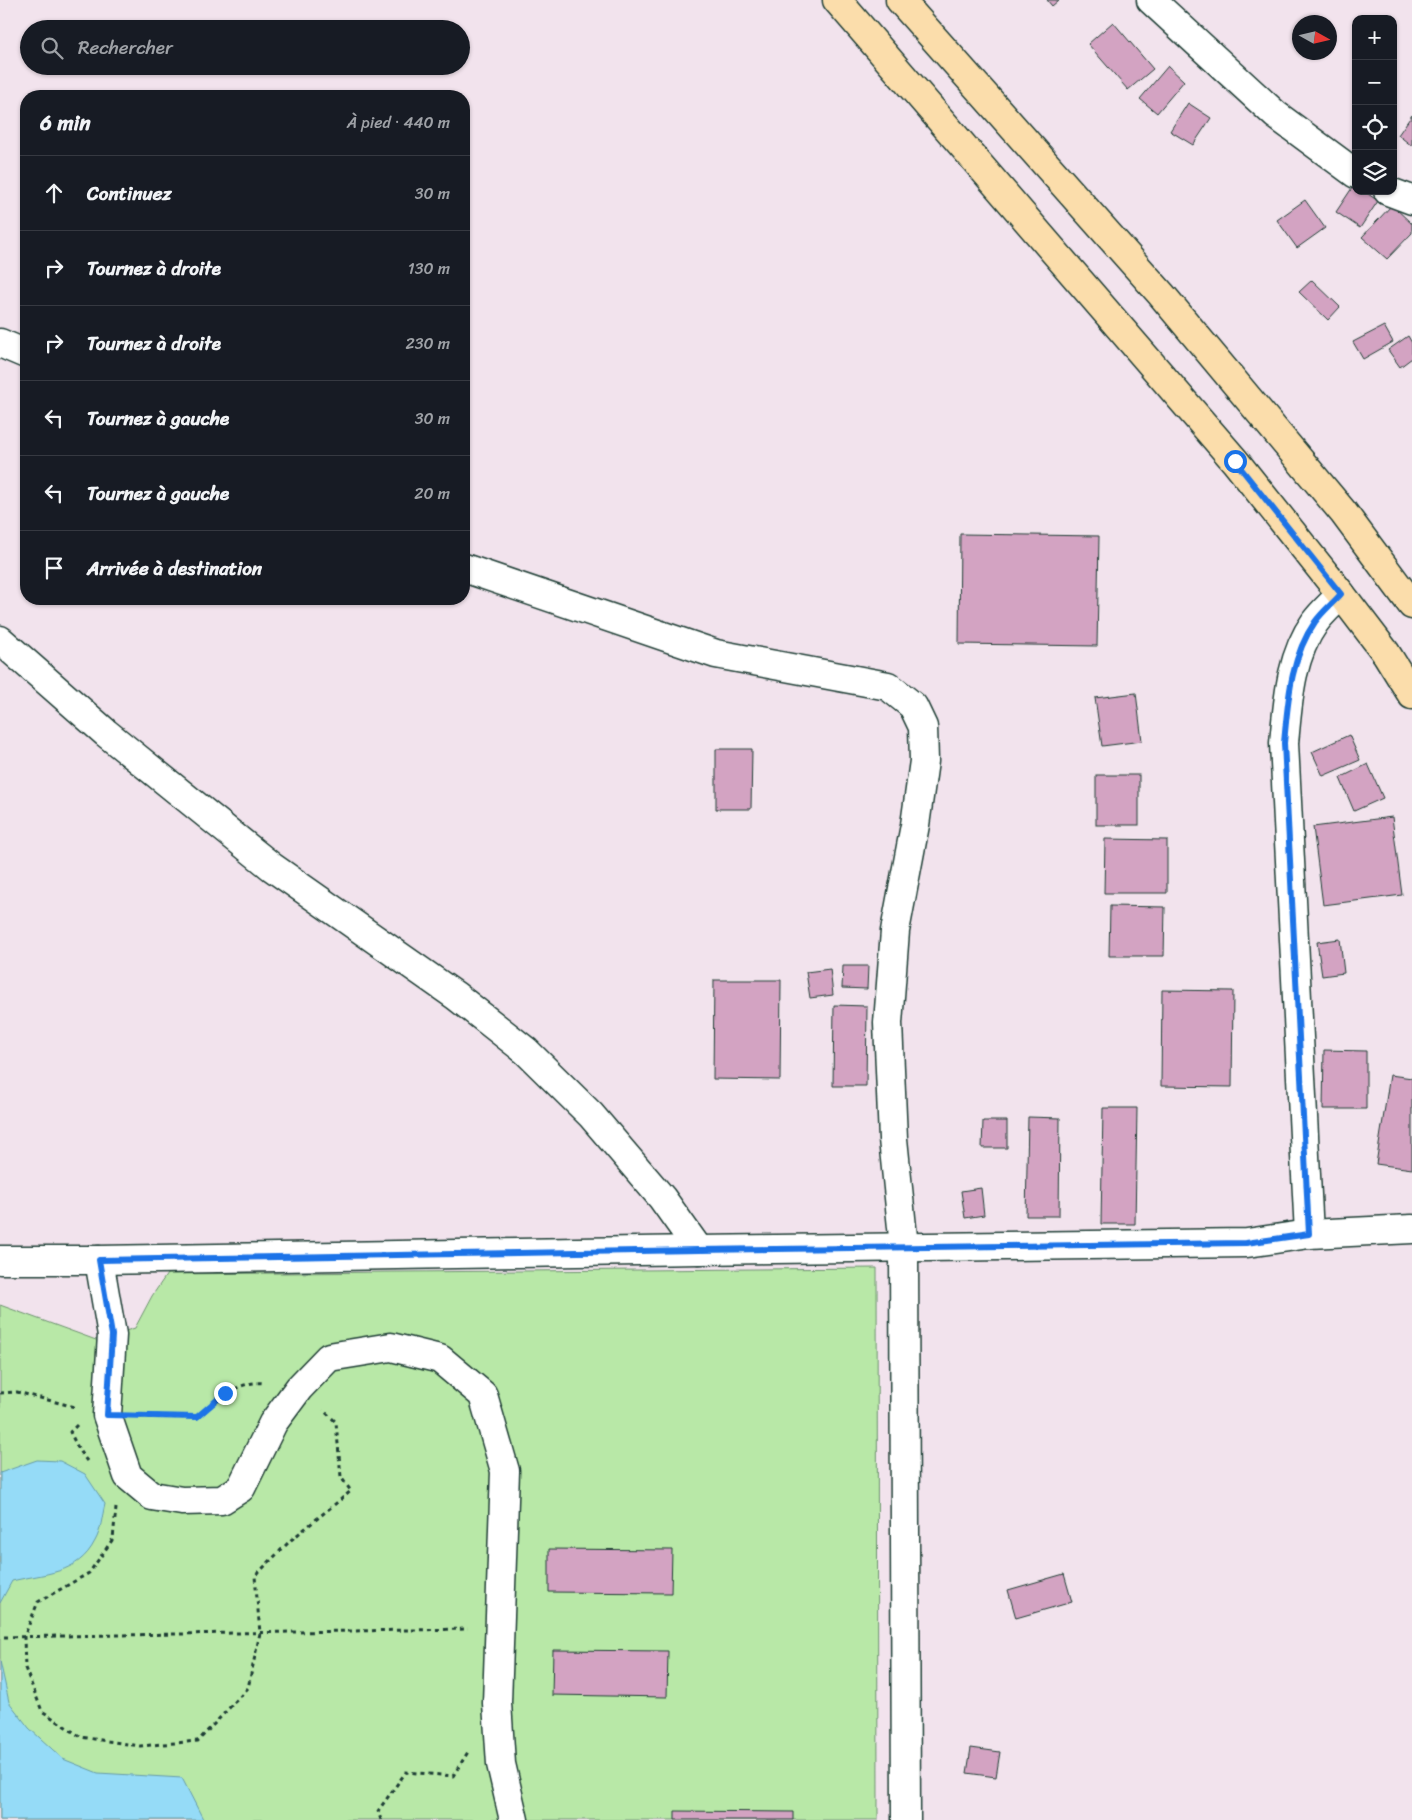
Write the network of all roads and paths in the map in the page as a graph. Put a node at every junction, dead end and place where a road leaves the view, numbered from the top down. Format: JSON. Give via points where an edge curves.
{"nodes":[{"id":1,"x":837,"y":0,"type":"edge"},
{"id":2,"x":900,"y":0,"type":"edge"},
{"id":3,"x":1151,"y":0,"type":"edge"},
{"id":4,"x":1352,"y":171,"type":"edge"},
{"id":5,"x":1397,"y":194,"type":"edge"},
{"id":6,"x":1412,"y":200,"type":"edge"},
{"id":7,"x":0,"y":343,"type":"edge"},
{"id":8,"x":20,"y":351,"type":"edge"},
{"id":9,"x":470,"y":570,"type":"edge"},
{"id":10,"x":1341,"y":594,"type":"junction"},
{"id":11,"x":1412,"y":606,"type":"edge"},
{"id":12,"x":0,"y":640,"type":"edge"},
{"id":13,"x":1412,"y":695,"type":"edge"},
{"id":14,"x":1412,"y":1229,"type":"edge"},
{"id":15,"x":1309,"y":1234,"type":"junction"},
{"id":16,"x":904,"y":1247,"type":"junction"},
{"id":17,"x":699,"y":1250,"type":"junction"},
{"id":18,"x":0,"y":1260,"type":"edge"},
{"id":19,"x":99,"y":1260,"type":"junction"},
{"id":20,"x":299,"y":1388,"type":"junction"},
{"id":21,"x":0,"y":1393,"type":"edge"},
{"id":22,"x":99,"y":1413,"type":"junction"},
{"id":23,"x":92,"y":1466,"type":"dead end"},
{"id":24,"x":116,"y":1504,"type":"dead end"},
{"id":25,"x":499,"y":1628,"type":"junction"},
{"id":26,"x":260,"y":1633,"type":"junction"},
{"id":27,"x":4,"y":1637,"type":"dead end"},
{"id":28,"x":24,"y":1637,"type":"junction"},
{"id":29,"x":472,"y":1744,"type":"dead end"},
{"id":30,"x":381,"y":1820,"type":"edge"},
{"id":31,"x":514,"y":1820,"type":"edge"},
{"id":32,"x":906,"y":1820,"type":"edge"}],
"edges":[{"from":1,"to":10,"type":"main road","via":[[1235,461]]},
{"from":2,"to":11,"type":"main road","via":[[1161,294],[1343,512]]},
{"from":3,"to":4,"type":"street","via":[[1276,116]]},
{"from":5,"to":6,"type":"street"},
{"from":7,"to":8,"type":"street"},
{"from":9,"to":16,"type":"street","via":[[716,654],[888,686],[913,706],[923,727],[924,761],[895,931],[888,1023],[893,1139]]},
{"from":10,"to":13,"type":"main road","via":[[1386,653]]},
{"from":10,"to":15,"type":"street","via":[[1315,622],[1302,646],[1291,678],[1284,743]]},
{"from":12,"to":17,"type":"street","via":[[106,733],[272,867],[456,996],[526,1051],[591,1115],[662,1198]]},
{"from":14,"to":15,"type":"street"},
{"from":15,"to":16,"type":"street","via":[[1246,1243]]},
{"from":16,"to":17,"type":"street"},
{"from":16,"to":32,"type":"street"},
{"from":17,"to":19,"type":"street"},
{"from":18,"to":19,"type":"street"},
{"from":19,"to":22,"type":"street","via":[[112,1335]]},
{"from":20,"to":22,"type":"path","via":[[256,1382],[225,1393],[197,1417]]},
{"from":20,"to":22,"type":"street","via":[[273,1423],[240,1488],[222,1500],[182,1502],[152,1496],[128,1476]]},
{"from":20,"to":25,"type":"street","via":[[328,1357],[391,1347],[440,1358],[484,1395],[505,1471]]},
{"from":20,"to":26,"type":"path","via":[[336,1422],[341,1477],[352,1491],[291,1540],[255,1576]]},
{"from":21,"to":22,"type":"path","via":[[17,1392]]},
{"from":22,"to":23,"type":"path","via":[[70,1432]]},
{"from":24,"to":28,"type":"path","via":[[113,1538],[89,1573],[38,1602]]},
{"from":25,"to":26,"type":"path"},
{"from":25,"to":31,"type":"street","via":[[497,1703],[501,1764]]},
{"from":26,"to":28,"type":"path"},
{"from":26,"to":28,"type":"path","via":[[248,1688],[198,1741],[140,1746],[81,1737],[42,1711],[25,1668]]},
{"from":27,"to":28,"type":"path"},
{"from":29,"to":30,"type":"path","via":[[453,1776],[406,1772],[378,1811]]}]}
